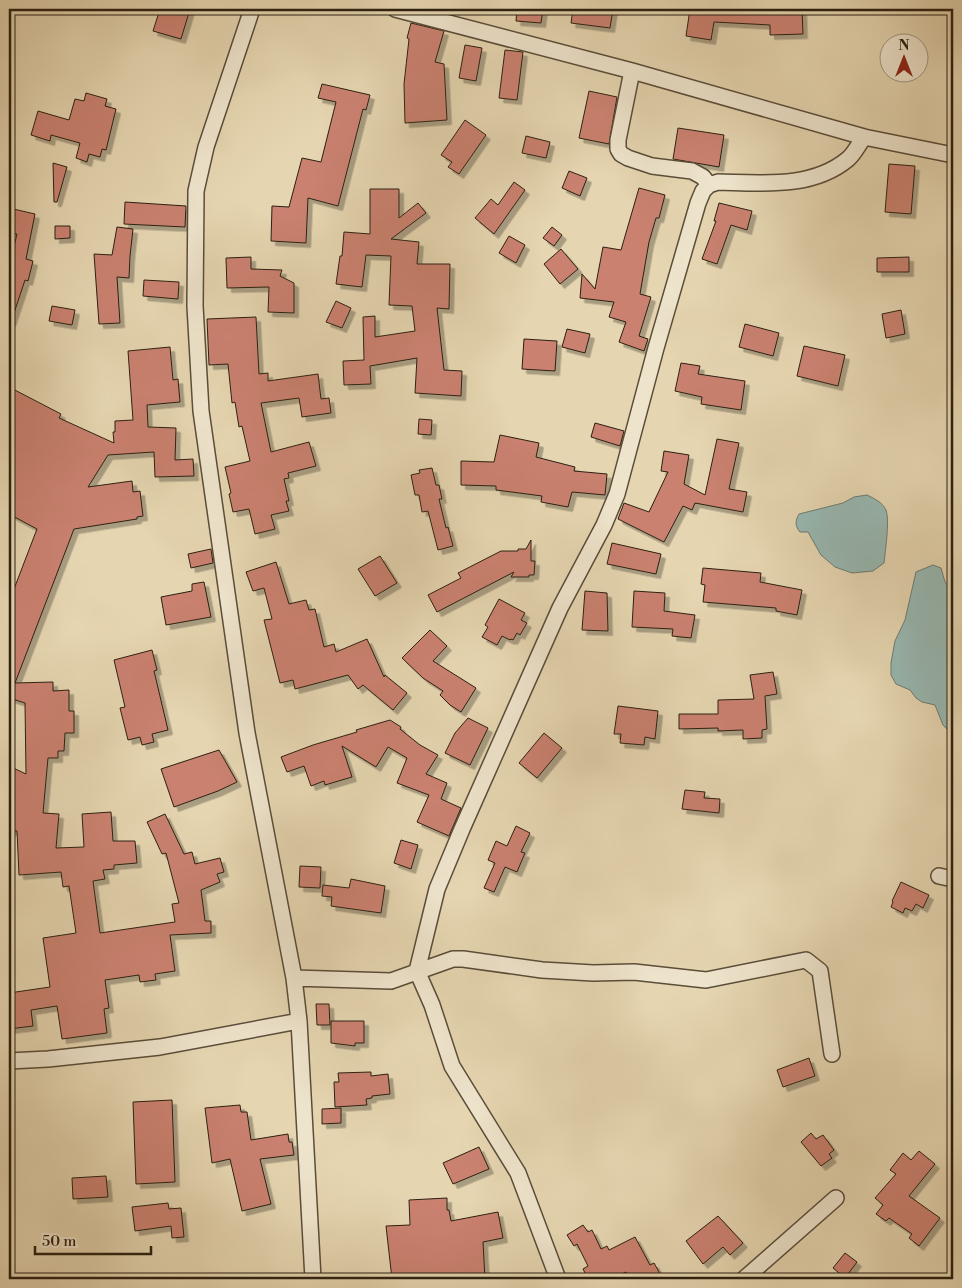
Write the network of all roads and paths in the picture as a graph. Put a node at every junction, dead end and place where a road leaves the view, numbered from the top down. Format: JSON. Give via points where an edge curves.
{"nodes":[{"id":1,"x":252,"y":9,"type":"edge"},
{"id":2,"x":395,"y":9,"type":"edge"},
{"id":3,"x":632,"y":71,"type":"junction"},
{"id":4,"x":864,"y":137,"type":"junction"},
{"id":5,"x":953,"y":155,"type":"edge"},
{"id":6,"x":709,"y":185,"type":"junction"},
{"id":7,"x":417,"y":971,"type":"junction"},
{"id":8,"x":294,"y":978,"type":"junction"},
{"id":9,"x":299,"y":1021,"type":"junction"},
{"id":10,"x":832,"y":1054,"type":"dead end"},
{"id":11,"x":9,"y":1061,"type":"edge"},
{"id":12,"x":836,"y":1198,"type":"dead end"},
{"id":13,"x":313,"y":1279,"type":"edge"},
{"id":14,"x":558,"y":1279,"type":"edge"},
{"id":15,"x":744,"y":1279,"type":"edge"}],
"edges":[{"from":1,"to":8,"type":"street","via":[[206,147],[196,191],[195,306],[201,411],[245,724]]},
{"from":2,"to":3,"type":"street"},
{"from":3,"to":4,"type":"street"},
{"from":3,"to":6,"type":"street","via":[[618,149],[622,154],[652,166],[692,171]]},
{"from":4,"to":5,"type":"street"},
{"from":4,"to":6,"type":"street","via":[[849,158],[807,179]]},
{"from":6,"to":7,"type":"street","via":[[698,203],[617,494],[560,608],[462,829],[438,890]]},
{"from":7,"to":8,"type":"street","via":[[391,980]]},
{"from":7,"to":10,"type":"street","via":[[453,959],[463,959],[527,968],[634,972],[706,980],[806,960],[820,971]]},
{"from":7,"to":14,"type":"street","via":[[452,1066],[518,1173]]},
{"from":8,"to":9,"type":"street"},
{"from":9,"to":11,"type":"street","via":[[160,1047]]},
{"from":9,"to":13,"type":"street"},
{"from":12,"to":15,"type":"street"}]}
